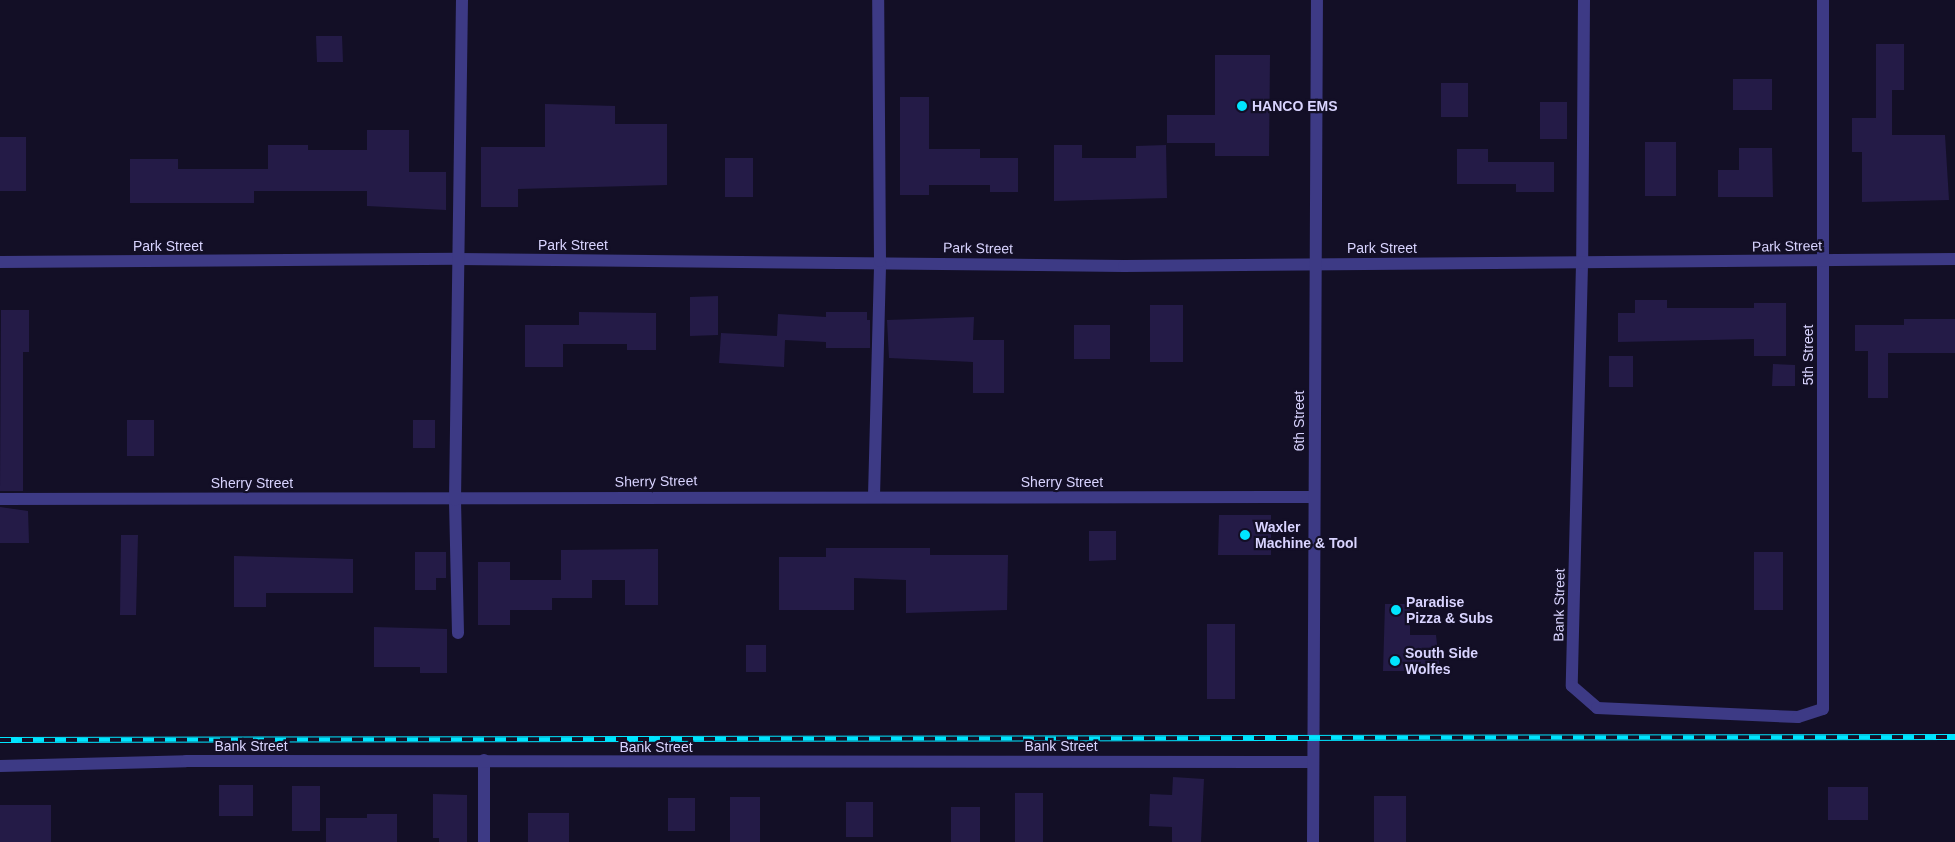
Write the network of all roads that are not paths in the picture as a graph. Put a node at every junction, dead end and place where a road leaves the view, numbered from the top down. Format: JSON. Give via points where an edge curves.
{"nodes":[{"id":1,"x":462,"y":0,"type":"edge"},
{"id":2,"x":878,"y":0,"type":"edge"},
{"id":3,"x":1318,"y":0,"type":"edge"},
{"id":4,"x":1584,"y":0,"type":"edge"},
{"id":5,"x":1823,"y":0,"type":"edge"},
{"id":6,"x":458,"y":259,"type":"junction"},
{"id":7,"x":1955,"y":259,"type":"edge"},
{"id":8,"x":1823,"y":260,"type":"junction"},
{"id":9,"x":0,"y":262,"type":"edge"},
{"id":10,"x":880,"y":262,"type":"junction"},
{"id":11,"x":1582,"y":264,"type":"junction"},
{"id":12,"x":1315,"y":265,"type":"junction"},
{"id":13,"x":874,"y":496,"type":"junction"},
{"id":14,"x":1314,"y":497,"type":"junction"},
{"id":15,"x":0,"y":498,"type":"edge"},
{"id":16,"x":455,"y":500,"type":"junction"},
{"id":17,"x":458,"y":633,"type":"dead end"},
{"id":18,"x":1824,"y":710,"type":"joint"},
{"id":19,"x":484,"y":760,"type":"junction"},
{"id":20,"x":1313,"y":762,"type":"junction"},
{"id":21,"x":0,"y":766,"type":"edge"},
{"id":22,"x":484,"y":842,"type":"edge"},
{"id":23,"x":1313,"y":842,"type":"edge"}],
"edges":[{"from":1,"to":6,"type":"street"},
{"from":2,"to":10,"type":"street"},
{"from":3,"to":12,"type":"street","name":"6th Street"},
{"from":4,"to":11,"type":"street"},
{"from":5,"to":8,"type":"street","name":"5th Street"},
{"from":6,"to":9,"type":"street","name":"Park Street"},
{"from":6,"to":10,"type":"street","name":"Park Street"},
{"from":6,"to":16,"type":"street"},
{"from":7,"to":8,"type":"street","name":"Park Street"},
{"from":8,"to":11,"type":"street","name":"Park Street"},
{"from":8,"to":18,"type":"street","name":"5th Street"},
{"from":10,"to":12,"type":"street","name":"Park Street"},
{"from":10,"to":13,"type":"street"},
{"from":11,"to":12,"type":"street","name":"Park Street","via":[[1350,262]]},
{"from":11,"to":18,"type":"street","name":"Bank Street","via":[[1572,686],[1597,708],[1798,717]]},
{"from":12,"to":14,"type":"street","name":"6th Street"},
{"from":13,"to":14,"type":"street","name":"Sherry Street"},
{"from":13,"to":16,"type":"street","name":"Sherry Street"},
{"from":14,"to":20,"type":"street","name":"6th Street"},
{"from":15,"to":16,"type":"street","name":"Sherry Street"},
{"from":16,"to":17,"type":"street"},
{"from":19,"to":20,"type":"street","name":"Bank Street"},
{"from":19,"to":21,"type":"street","name":"Bank Street"},
{"from":19,"to":22,"type":"street"},
{"from":20,"to":23,"type":"street","name":"6th Street"}]}
